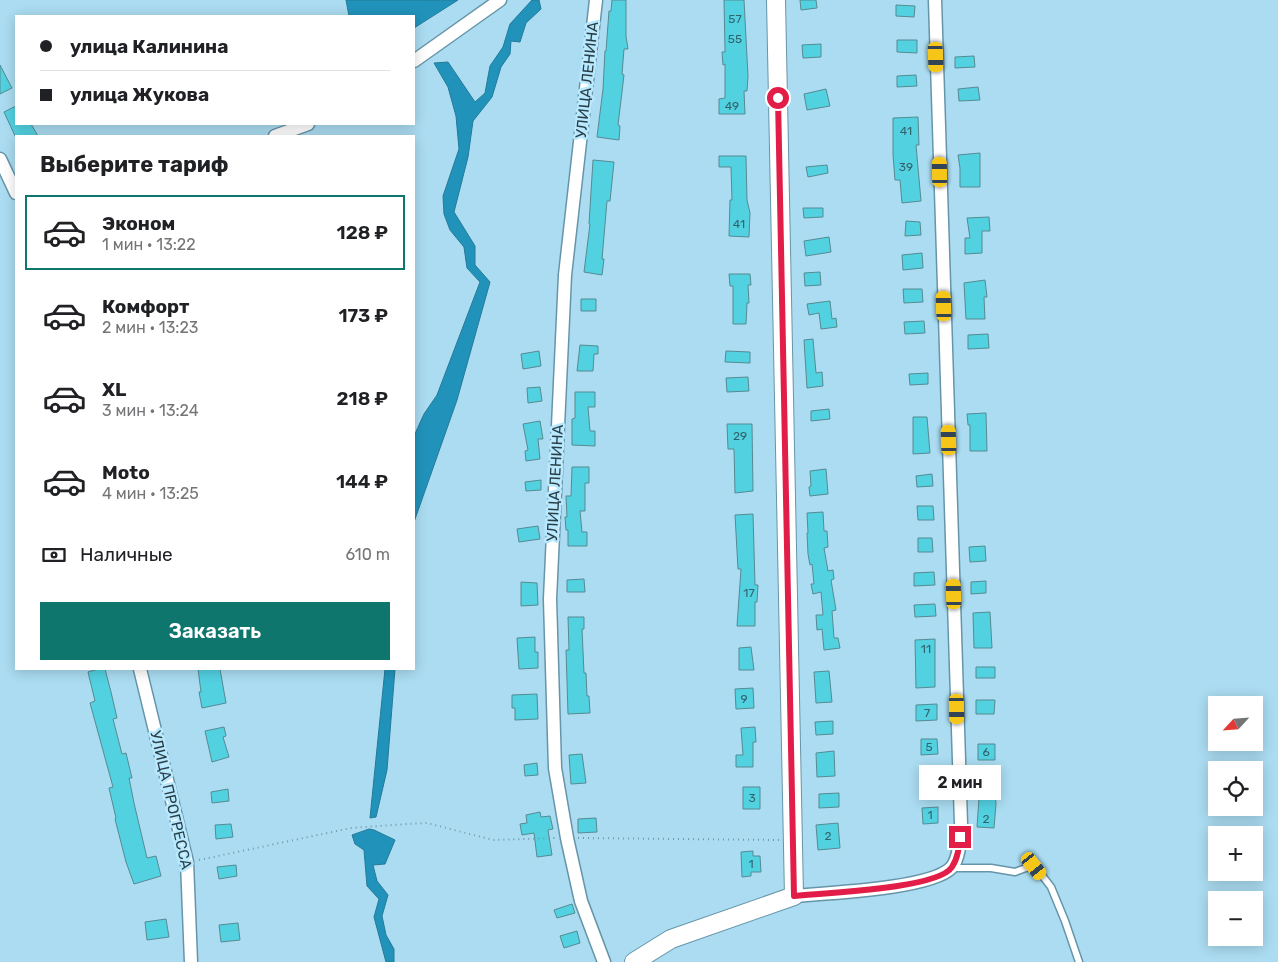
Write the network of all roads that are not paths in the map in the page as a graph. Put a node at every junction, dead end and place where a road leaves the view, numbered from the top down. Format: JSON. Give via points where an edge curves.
{"nodes":[{"id":1,"x":500,"y":0,"type":"edge"},
{"id":2,"x":596,"y":0,"type":"edge"},
{"id":3,"x":776,"y":0,"type":"edge"},
{"id":4,"x":935,"y":0,"type":"edge"},
{"id":5,"x":415,"y":60,"type":"edge"},
{"id":6,"x":305,"y":125,"type":"edge"},
{"id":7,"x":278,"y":135,"type":"edge"},
{"id":8,"x":0,"y":159,"type":"edge"},
{"id":9,"x":15,"y":191,"type":"edge"},
{"id":10,"x":140,"y":670,"type":"edge"},
{"id":11,"x":952,"y":868,"type":"junction"},
{"id":12,"x":794,"y":896,"type":"junction"},
{"id":13,"x":191,"y":962,"type":"edge"},
{"id":14,"x":604,"y":962,"type":"edge"},
{"id":15,"x":634,"y":962,"type":"edge"},
{"id":16,"x":1079,"y":962,"type":"edge"}],
"edges":[{"from":1,"to":5,"type":"street"},
{"from":2,"to":14,"type":"street","name":"УЛИЦА ЛЕНИНА","via":[[565,275],[550,599],[555,768],[581,901]]},
{"from":3,"to":12,"type":"street"},
{"from":4,"to":11,"type":"street","via":[[961,824],[959,849]]},
{"from":6,"to":7,"type":"street"},
{"from":8,"to":9,"type":"street"},
{"from":10,"to":13,"type":"street","name":"УЛИЦА ПРОГРЕССА","via":[[187,862]]},
{"from":11,"to":12,"type":"street","via":[[912,884]]},
{"from":11,"to":16,"type":"lane","via":[[1015,872],[1034,866],[1051,887]]},
{"from":12,"to":15,"type":"street","via":[[672,939]]}]}
